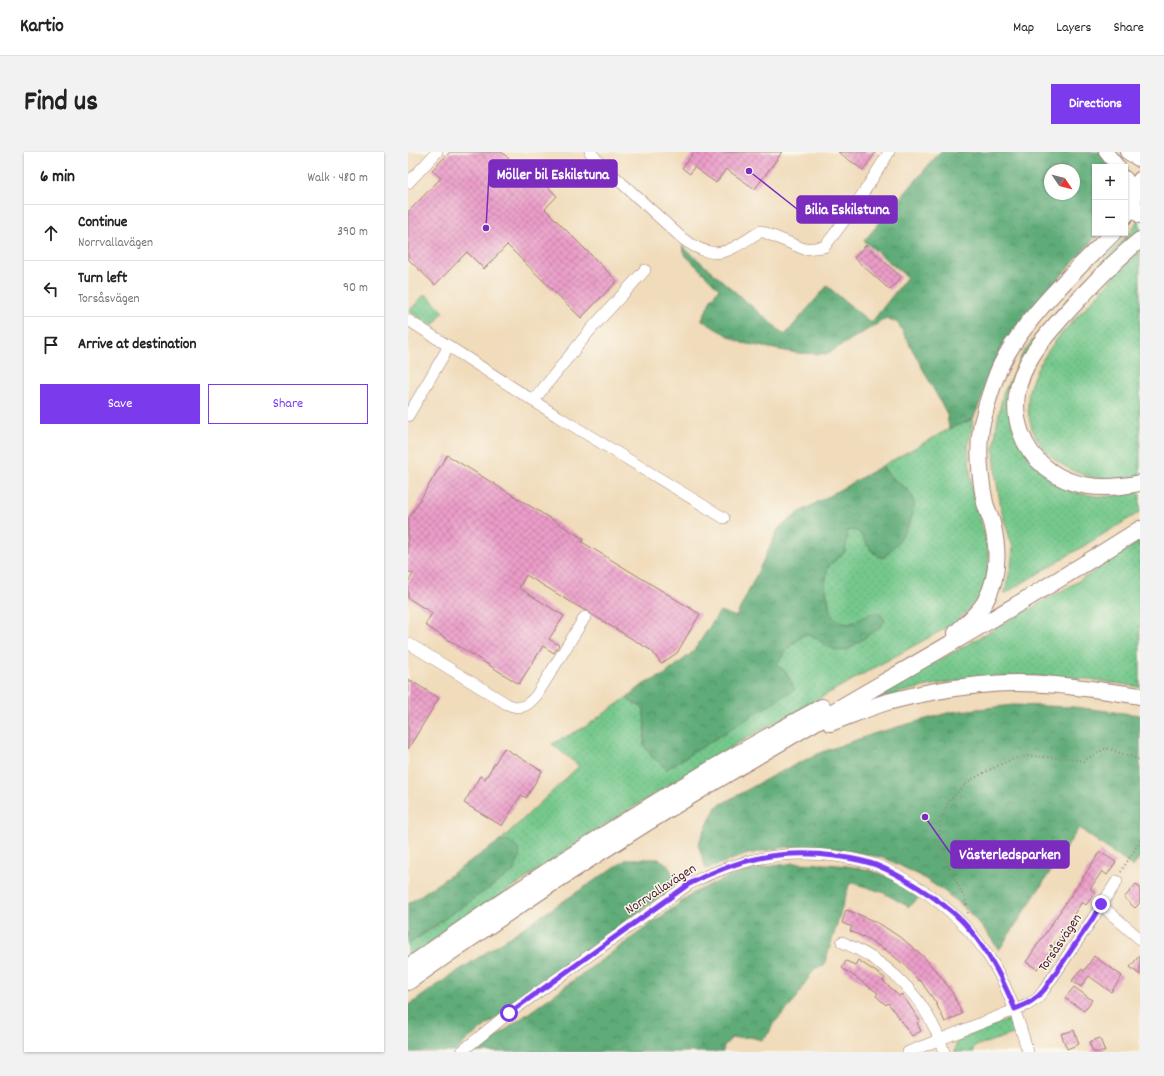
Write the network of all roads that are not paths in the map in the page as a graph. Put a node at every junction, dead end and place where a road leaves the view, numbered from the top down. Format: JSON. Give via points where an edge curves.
{"nodes":[{"id":1,"x":437,"y":152,"type":"edge"},
{"id":2,"x":590,"y":152,"type":"edge"},
{"id":3,"x":889,"y":152,"type":"edge"},
{"id":4,"x":1106,"y":152,"type":"edge"},
{"id":5,"x":1127,"y":152,"type":"edge"},
{"id":6,"x":1140,"y":160,"type":"edge"},
{"id":7,"x":1116,"y":164,"type":"edge"},
{"id":8,"x":1128,"y":181,"type":"edge"},
{"id":9,"x":408,"y":183,"type":"edge"},
{"id":10,"x":1136,"y":188,"type":"edge"},
{"id":11,"x":1128,"y":211,"type":"edge"},
{"id":12,"x":1140,"y":216,"type":"edge"},
{"id":13,"x":1109,"y":236,"type":"edge"},
{"id":14,"x":1140,"y":240,"type":"edge"},
{"id":15,"x":645,"y":270,"type":"dead end"},
{"id":16,"x":408,"y":320,"type":"edge"},
{"id":17,"x":449,"y":346,"type":"junction"},
{"id":18,"x":533,"y":401,"type":"junction"},
{"id":19,"x":408,"y":416,"type":"edge"},
{"id":20,"x":1140,"y":483,"type":"edge"},
{"id":21,"x":724,"y":518,"type":"dead end"},
{"id":22,"x":1140,"y":520,"type":"edge"},
{"id":23,"x":1140,"y":529,"type":"edge"},
{"id":24,"x":585,"y":617,"type":"dead end"},
{"id":25,"x":956,"y":633,"type":"junction"},
{"id":26,"x":408,"y":643,"type":"edge"},
{"id":27,"x":1140,"y":696,"type":"edge"},
{"id":28,"x":807,"y":727,"type":"junction"},
{"id":29,"x":1117,"y":881,"type":"road end"},
{"id":30,"x":1101,"y":904,"type":"junction"},
{"id":31,"x":1140,"y":939,"type":"edge"},
{"id":32,"x":842,"y":942,"type":"dead end"},
{"id":33,"x":408,"y":967,"type":"edge"},
{"id":34,"x":408,"y":982,"type":"edge"},
{"id":35,"x":1015,"y":1009,"type":"junction"},
{"id":36,"x":939,"y":1039,"type":"junction"},
{"id":37,"x":461,"y":1052,"type":"edge"},
{"id":38,"x":908,"y":1052,"type":"edge"},
{"id":39,"x":944,"y":1052,"type":"edge"},
{"id":40,"x":1028,"y":1052,"type":"edge"}],
"edges":[{"from":1,"to":9,"type":"street"},
{"from":2,"to":3,"type":"street","via":[[683,239],[696,249],[720,253],[732,249],[761,231],[804,249],[824,247],[864,194]]},
{"from":4,"to":7,"type":"main road"},
{"from":5,"to":6,"type":"main road"},
{"from":8,"to":10,"type":"main road"},
{"from":10,"to":11,"type":"highway"},
{"from":10,"to":12,"type":"main road","via":[[1136,209]]},
{"from":13,"to":25,"type":"highway","via":[[1039,310],[1000,368],[981,427],[979,450],[980,476],[996,548],[996,572],[984,603]]},
{"from":14,"to":20,"type":"highway","via":[[1095,282],[1034,351],[1018,388],[1016,408],[1018,426],[1025,443],[1033,455],[1051,472],[1066,480],[1090,487],[1123,487]]},
{"from":15,"to":18,"type":"street","via":[[592,328]]},
{"from":16,"to":17,"type":"street"},
{"from":17,"to":18,"type":"street"},
{"from":17,"to":19,"type":"street"},
{"from":18,"to":21,"type":"street"},
{"from":22,"to":25,"type":"highway"},
{"from":23,"to":28,"type":"highway","via":[[1027,599]]},
{"from":24,"to":26,"type":"street","via":[[536,696],[528,705],[522,707],[507,704]]},
{"from":25,"to":33,"type":"highway","via":[[732,756],[663,798],[553,868]]},
{"from":27,"to":28,"type":"highway","via":[[1080,687],[1028,683],[981,685],[952,688],[887,702],[827,724]]},
{"from":28,"to":34,"type":"highway","via":[[606,848]]},
{"from":29,"to":30,"type":"street","name":"Torsåsvägen"},
{"from":30,"to":31,"type":"street"},
{"from":30,"to":35,"type":"street","name":"Torsåsvägen","via":[[1038,998]]},
{"from":32,"to":36,"type":"street","via":[[878,961],[906,984],[923,1006]]},
{"from":35,"to":36,"type":"street","name":"Torsåsvägen"},
{"from":35,"to":37,"type":"street","name":"Norrvallavägen","via":[[994,965],[968,928],[936,899],[895,874],[849,858],[821,854],[767,856],[705,876],[669,898],[509,1013]]},
{"from":35,"to":40,"type":"street","name":"Norrvallavägen"},
{"from":36,"to":38,"type":"street","name":"Torsåsvägen"},
{"from":36,"to":39,"type":"street"}]}
